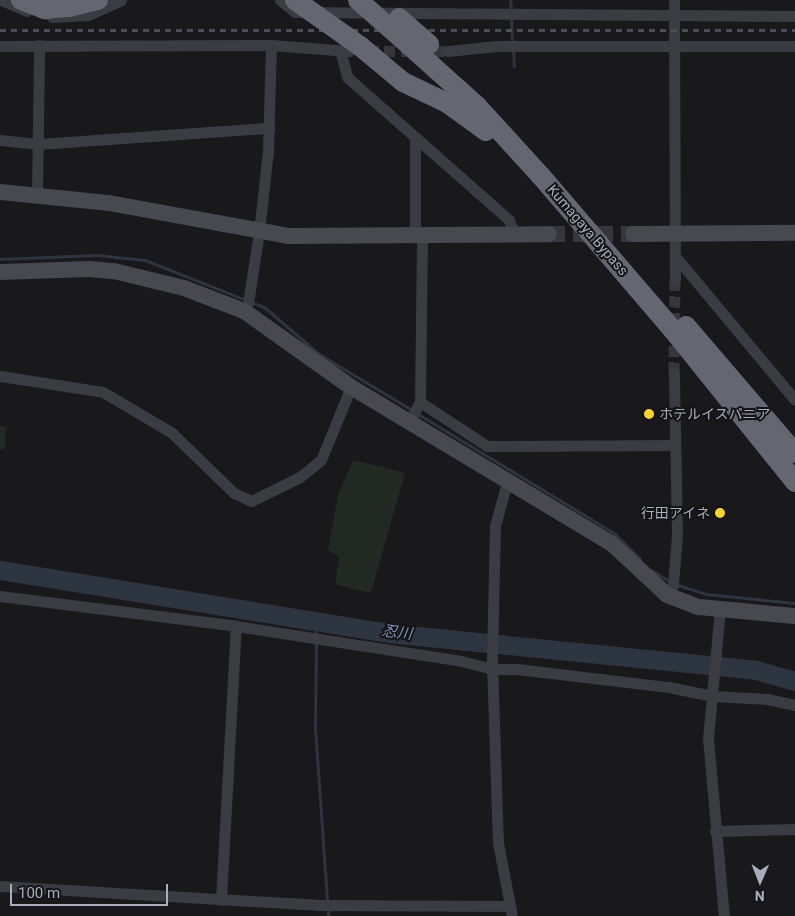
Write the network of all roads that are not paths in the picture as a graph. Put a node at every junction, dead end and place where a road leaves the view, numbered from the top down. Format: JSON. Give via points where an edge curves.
{"nodes":[{"id":1,"x":1,"y":0,"type":"edge"},
{"id":2,"x":22,"y":0,"type":"edge"},
{"id":3,"x":46,"y":0,"type":"edge"},
{"id":4,"x":98,"y":0,"type":"edge"},
{"id":5,"x":121,"y":0,"type":"edge"},
{"id":6,"x":280,"y":0,"type":"edge"},
{"id":7,"x":295,"y":0,"type":"edge"},
{"id":8,"x":358,"y":0,"type":"edge"},
{"id":9,"x":379,"y":0,"type":"edge"},
{"id":10,"x":674,"y":0,"type":"edge"},
{"id":11,"x":69,"y":8,"type":"junction"},
{"id":12,"x":675,"y":15,"type":"junction"},
{"id":13,"x":795,"y":16,"type":"edge"},
{"id":14,"x":419,"y":44,"type":"junction"},
{"id":15,"x":38,"y":45,"type":"junction"},
{"id":16,"x":271,"y":45,"type":"junction"},
{"id":17,"x":674,"y":45,"type":"junction"},
{"id":18,"x":0,"y":46,"type":"edge"},
{"id":19,"x":795,"y":46,"type":"edge"},
{"id":20,"x":350,"y":49,"type":"junction"},
{"id":21,"x":448,"y":51,"type":"tunnel mouth"},
{"id":22,"x":269,"y":128,"type":"junction"},
{"id":23,"x":415,"y":137,"type":"junction"},
{"id":24,"x":0,"y":140,"type":"edge"},
{"id":25,"x":38,"y":144,"type":"junction"},
{"id":26,"x":541,"y":176,"type":"junction"},
{"id":27,"x":0,"y":192,"type":"edge"},
{"id":28,"x":37,"y":195,"type":"junction"},
{"id":29,"x":259,"y":232,"type":"junction"},
{"id":30,"x":795,"y":233,"type":"edge"},
{"id":31,"x":419,"y":234,"type":"junction"},
{"id":32,"x":514,"y":234,"type":"junction"},
{"id":33,"x":550,"y":234,"type":"tunnel mouth"},
{"id":34,"x":633,"y":234,"type":"tunnel mouth"},
{"id":35,"x":674,"y":234,"type":"junction"},
{"id":36,"x":675,"y":256,"type":"junction"},
{"id":37,"x":0,"y":272,"type":"edge"},
{"id":38,"x":675,"y":279,"type":"tunnel mouth"},
{"id":39,"x":244,"y":311,"type":"junction"},
{"id":40,"x":674,"y":373,"type":"tunnel mouth"},
{"id":41,"x":0,"y":376,"type":"edge"},
{"id":42,"x":351,"y":387,"type":"junction"},
{"id":43,"x":795,"y":400,"type":"edge"},
{"id":44,"x":415,"y":412,"type":"junction"},
{"id":45,"x":675,"y":445,"type":"junction"},
{"id":46,"x":795,"y":452,"type":"edge"},
{"id":47,"x":508,"y":482,"type":"junction"},
{"id":48,"x":795,"y":482,"type":"edge"},
{"id":49,"x":670,"y":590,"type":"junction"},
{"id":50,"x":0,"y":596,"type":"edge"},
{"id":51,"x":720,"y":609,"type":"junction"},
{"id":52,"x":795,"y":616,"type":"edge"},
{"id":53,"x":236,"y":626,"type":"junction"},
{"id":54,"x":492,"y":666,"type":"junction"},
{"id":55,"x":712,"y":692,"type":"junction"},
{"id":56,"x":795,"y":705,"type":"edge"},
{"id":57,"x":795,"y":829,"type":"edge"},
{"id":58,"x":715,"y":831,"type":"junction"},
{"id":59,"x":0,"y":886,"type":"edge"},
{"id":60,"x":221,"y":900,"type":"junction"},
{"id":61,"x":511,"y":911,"type":"edge"},
{"id":62,"x":724,"y":916,"type":"edge"}],
"edges":[{"from":1,"to":5,"type":"street","via":[[39,17],[70,17],[88,15]]},
{"from":2,"to":11,"type":"highway","via":[[45,9]]},
{"from":3,"to":11,"type":"highway"},
{"from":4,"to":11,"type":"highway"},
{"from":6,"to":12,"type":"street","via":[[295,12]]},
{"from":7,"to":20,"type":"highway","bridge":true},
{"from":8,"to":14,"type":"highway","name":"Kumagaya Bypass","bridge":true},
{"from":9,"to":14,"type":"highway","name":"Kumagaya Bypass","bridge":true},
{"from":10,"to":12,"type":"street"},
{"from":12,"to":13,"type":"street"},
{"from":12,"to":17,"type":"street"},
{"from":14,"to":26,"type":"highway","name":"Kumagaya Bypass"},
{"from":14,"to":46,"type":"highway","name":"Kumagaya Bypass","via":[[511,124]]},
{"from":15,"to":16,"type":"street"},
{"from":15,"to":18,"type":"street"},
{"from":15,"to":25,"type":"street"},
{"from":16,"to":20,"type":"street"},
{"from":16,"to":22,"type":"street"},
{"from":17,"to":19,"type":"street"},
{"from":17,"to":21,"type":"street","via":[[497,46]]},
{"from":17,"to":35,"type":"street"},
{"from":20,"to":23,"type":"street","via":[[347,76]]},
{"from":20,"to":26,"type":"highway","via":[[403,82],[467,115]]},
{"from":22,"to":25,"type":"street"},
{"from":22,"to":29,"type":"street"},
{"from":23,"to":31,"type":"street"},
{"from":23,"to":32,"type":"street","via":[[509,220]]},
{"from":24,"to":25,"type":"street"},
{"from":25,"to":28,"type":"street"},
{"from":26,"to":48,"type":"highway","name":"Kumagaya Bypass","via":[[673,330]]},
{"from":27,"to":28,"type":"street"},
{"from":28,"to":29,"type":"street","via":[[108,203]]},
{"from":29,"to":31,"type":"street","via":[[288,236]]},
{"from":29,"to":39,"type":"street"},
{"from":30,"to":35,"type":"street"},
{"from":31,"to":32,"type":"street"},
{"from":31,"to":44,"type":"street"},
{"from":32,"to":33,"type":"street"},
{"from":34,"to":35,"type":"street"},
{"from":35,"to":36,"type":"street"},
{"from":36,"to":38,"type":"street"},
{"from":36,"to":43,"type":"street"},
{"from":37,"to":39,"type":"street","via":[[89,269],[114,272],[184,288]]},
{"from":39,"to":42,"type":"street"},
{"from":40,"to":45,"type":"street"},
{"from":41,"to":42,"type":"street","via":[[103,392],[172,433],[234,493],[251,501],[300,477],[321,460]]},
{"from":42,"to":44,"type":"street"},
{"from":44,"to":45,"type":"street","via":[[487,446]]},
{"from":44,"to":47,"type":"street"},
{"from":45,"to":49,"type":"street","via":[[677,534]]},
{"from":47,"to":49,"type":"street","via":[[611,543]]},
{"from":47,"to":54,"type":"street","via":[[495,526]]},
{"from":49,"to":51,"type":"street","via":[[699,607]]},
{"from":50,"to":53,"type":"street"},
{"from":51,"to":52,"type":"street"},
{"from":51,"to":55,"type":"street"},
{"from":53,"to":54,"type":"street","via":[[315,641]]},
{"from":53,"to":60,"type":"street"},
{"from":54,"to":55,"type":"street"},
{"from":54,"to":61,"type":"street","via":[[498,842]]},
{"from":55,"to":56,"type":"street"},
{"from":55,"to":58,"type":"street","via":[[708,738]]},
{"from":57,"to":58,"type":"street"},
{"from":58,"to":62,"type":"street"},
{"from":59,"to":60,"type":"street"},
{"from":60,"to":61,"type":"street"}]}
